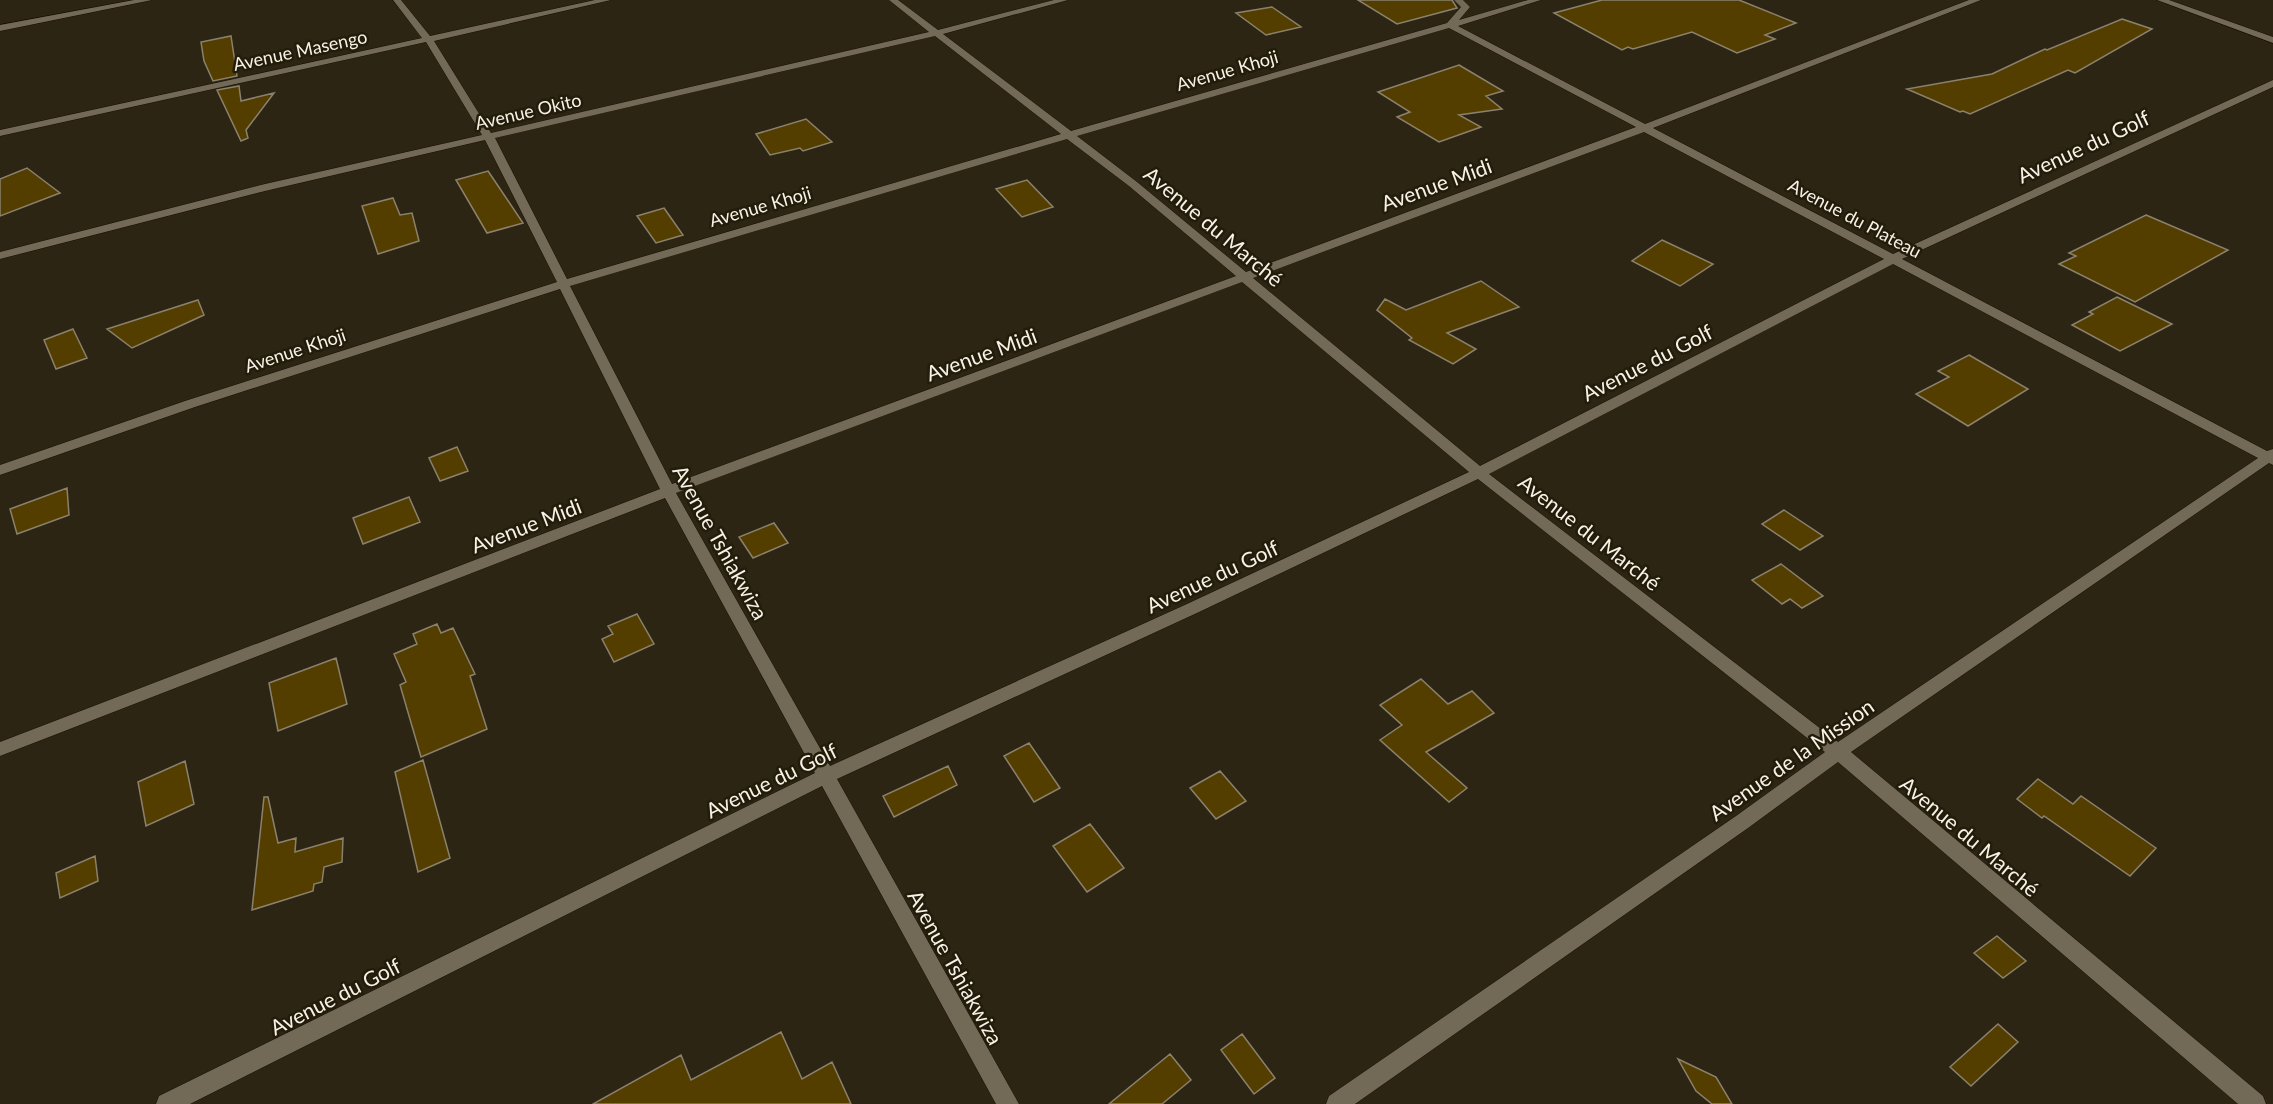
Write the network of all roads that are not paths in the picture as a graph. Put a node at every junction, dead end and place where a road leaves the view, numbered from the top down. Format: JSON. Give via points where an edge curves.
{"nodes":[{"id":1,"x":148,"y":0,"type":"edge"},
{"id":2,"x":397,"y":0,"type":"edge"},
{"id":3,"x":607,"y":0,"type":"edge"},
{"id":4,"x":893,"y":0,"type":"edge"},
{"id":5,"x":1064,"y":0,"type":"edge"},
{"id":6,"x":1458,"y":0,"type":"edge"},
{"id":7,"x":1537,"y":0,"type":"edge"},
{"id":8,"x":1977,"y":0,"type":"edge"},
{"id":9,"x":2161,"y":0,"type":"edge"},
{"id":10,"x":1450,"y":26,"type":"junction"},
{"id":11,"x":0,"y":28,"type":"edge"},
{"id":12,"x":938,"y":34,"type":"junction"},
{"id":13,"x":428,"y":39,"type":"junction"},
{"id":14,"x":2273,"y":39,"type":"edge"},
{"id":15,"x":2273,"y":83,"type":"edge"},
{"id":16,"x":1644,"y":128,"type":"junction"},
{"id":17,"x":0,"y":132,"type":"edge"},
{"id":18,"x":1070,"y":135,"type":"junction"},
{"id":19,"x":489,"y":137,"type":"junction"},
{"id":20,"x":0,"y":256,"type":"edge"},
{"id":21,"x":1894,"y":259,"type":"junction"},
{"id":22,"x":1242,"y":277,"type":"junction"},
{"id":23,"x":562,"y":283,"type":"junction"},
{"id":24,"x":2272,"y":457,"type":"edge"},
{"id":25,"x":0,"y":470,"type":"edge"},
{"id":26,"x":1479,"y":473,"type":"junction"},
{"id":27,"x":668,"y":491,"type":"junction"},
{"id":28,"x":0,"y":749,"type":"edge"},
{"id":29,"x":1838,"y":752,"type":"junction"},
{"id":30,"x":826,"y":776,"type":"junction"},
{"id":31,"x":167,"y":1104,"type":"edge"},
{"id":32,"x":1008,"y":1104,"type":"edge"},
{"id":33,"x":1337,"y":1104,"type":"edge"},
{"id":34,"x":2255,"y":1104,"type":"edge"}],
"edges":[{"from":1,"to":11,"type":"street"},
{"from":2,"to":13,"type":"street","name":"Avenue Tshiakwiza"},
{"from":3,"to":13,"type":"street","name":"Avenue Masengo"},
{"from":4,"to":12,"type":"street","name":"Avenue du Marché"},
{"from":5,"to":12,"type":"street","name":"Avenue Okito"},
{"from":6,"to":10,"type":"street","via":[[1466,7]]},
{"from":7,"to":10,"type":"street","name":"Avenue Khoji"},
{"from":8,"to":16,"type":"street","name":"Avenue Midi"},
{"from":9,"to":14,"type":"street"},
{"from":10,"to":16,"type":"street","name":"Avenue du Plateau"},
{"from":10,"to":18,"type":"street","name":"Avenue Khoji"},
{"from":12,"to":18,"type":"street","name":"Avenue du Marché"},
{"from":12,"to":19,"type":"street","name":"Avenue Okito"},
{"from":13,"to":17,"type":"street","name":"Avenue Masengo"},
{"from":13,"to":19,"type":"street","name":"Avenue Tshiakwiza"},
{"from":15,"to":21,"type":"street","name":"Avenue du Golf"},
{"from":16,"to":21,"type":"street","name":"Avenue du Plateau"},
{"from":16,"to":22,"type":"street","name":"Avenue Midi"},
{"from":18,"to":22,"type":"street","name":"Avenue du Marché"},
{"from":18,"to":23,"type":"street","name":"Avenue Khoji"},
{"from":19,"to":20,"type":"street","name":"Avenue Okito","via":[[96,229]]},
{"from":19,"to":23,"type":"street","name":"Avenue Tshiakwiza"},
{"from":21,"to":24,"type":"street","name":"Avenue du Plateau"},
{"from":21,"to":26,"type":"street","name":"Avenue du Golf"},
{"from":22,"to":26,"type":"street","name":"Avenue du Marché"},
{"from":22,"to":27,"type":"street","name":"Avenue Midi"},
{"from":23,"to":25,"type":"street","name":"Avenue Khoji","via":[[151,416]]},
{"from":23,"to":27,"type":"street","name":"Avenue Tshiakwiza"},
{"from":24,"to":29,"type":"street","name":"Avenue de la Mission"},
{"from":26,"to":29,"type":"street","name":"Avenue du Marché"},
{"from":26,"to":30,"type":"street","name":"Avenue du Golf"},
{"from":27,"to":28,"type":"street","name":"Avenue Midi"},
{"from":27,"to":30,"type":"street","name":"Avenue Tshiakwiza"},
{"from":29,"to":33,"type":"street","name":"Avenue de la Mission"},
{"from":29,"to":34,"type":"street","name":"Avenue du Marché"},
{"from":30,"to":31,"type":"street","name":"Avenue du Golf"},
{"from":30,"to":32,"type":"street","name":"Avenue Tshiakwiza"}]}
